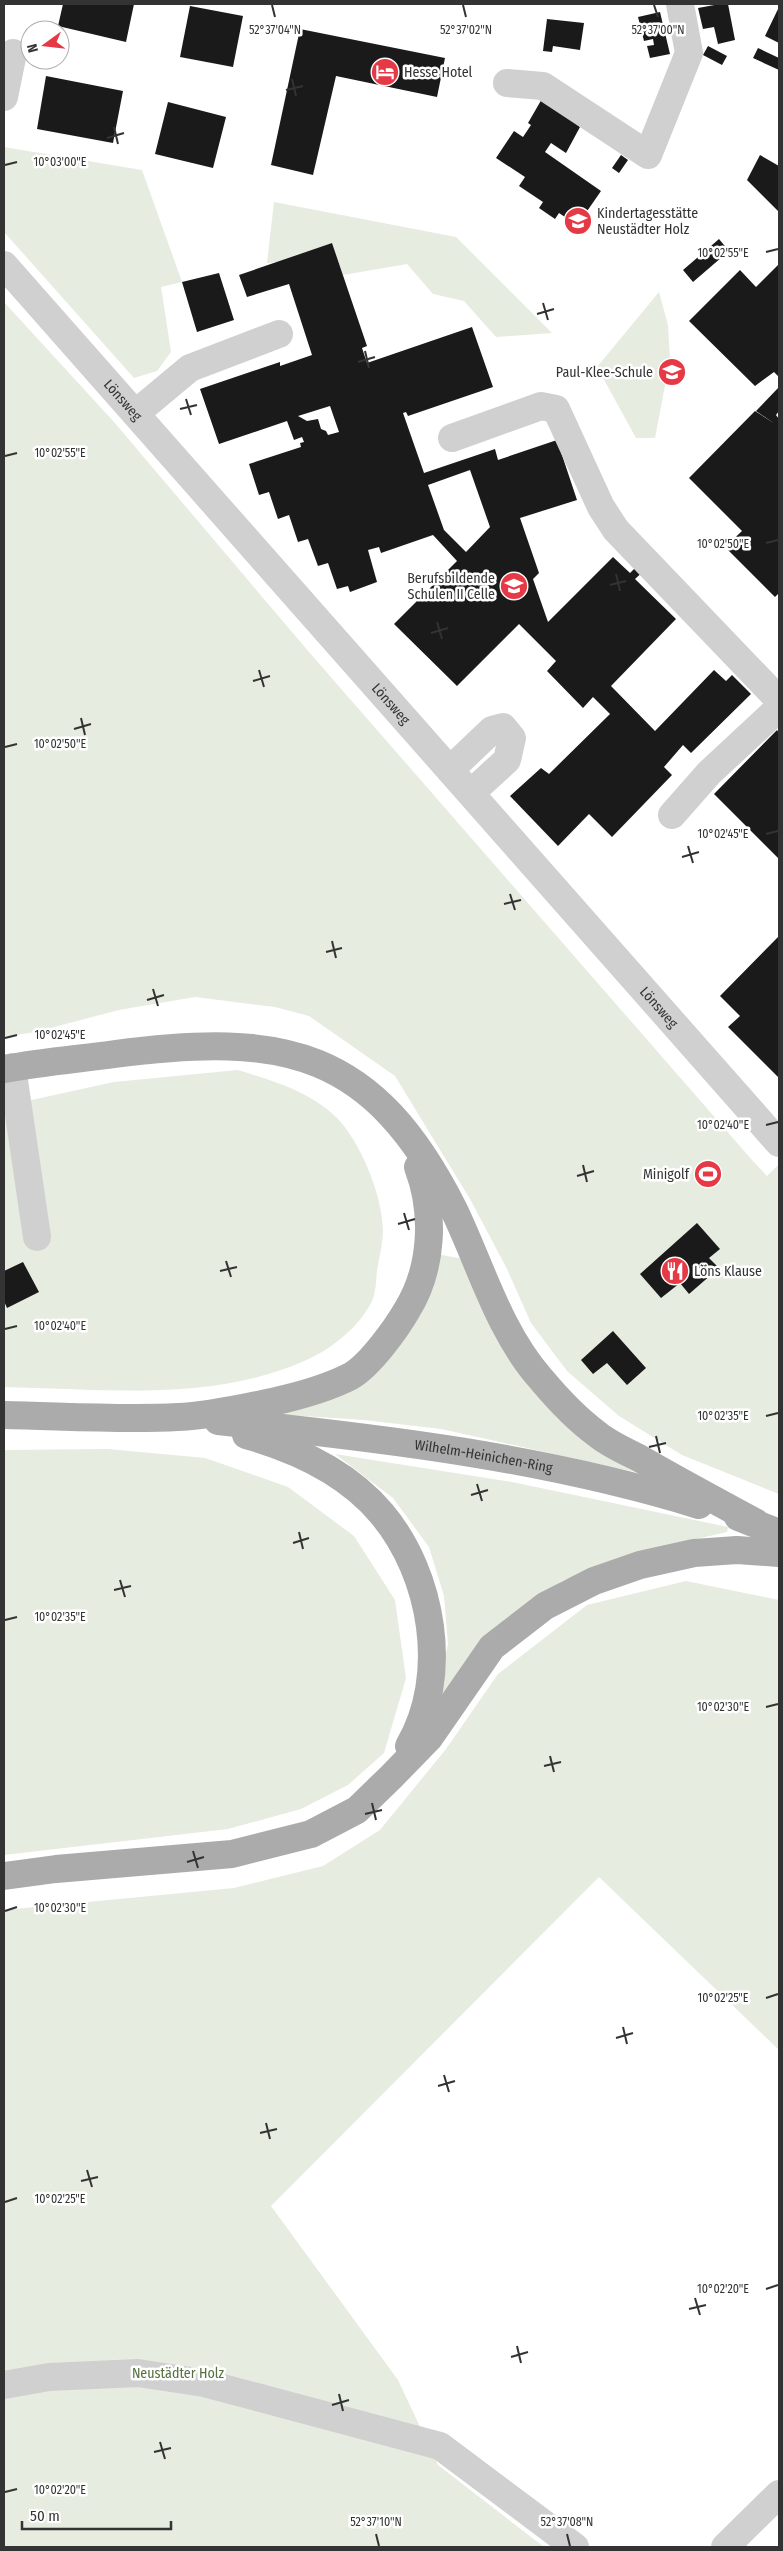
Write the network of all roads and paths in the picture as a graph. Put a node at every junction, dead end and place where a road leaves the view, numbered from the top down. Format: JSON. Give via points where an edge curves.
{"nodes":[{"id":1,"x":680,"y":4,"type":"edge"},
{"id":2,"x":507,"y":83,"type":"dead end"},
{"id":3,"x":4,"y":264,"type":"edge"},
{"id":4,"x":278,"y":334,"type":"dead end"},
{"id":5,"x":136,"y":413,"type":"junction"},
{"id":6,"x":452,"y":438,"type":"dead end"},
{"id":7,"x":779,"y":700,"type":"edge"},
{"id":8,"x":779,"y":708,"type":"edge"},
{"id":9,"x":450,"y":770,"type":"junction"},
{"id":10,"x":471,"y":793,"type":"junction"},
{"id":11,"x":672,"y":814,"type":"dead end"},
{"id":12,"x":8,"y":1068,"type":"edge"},
{"id":13,"x":386,"y":1109,"type":"junction"},
{"id":14,"x":776,"y":1134,"type":"edge"},
{"id":15,"x":37,"y":1237,"type":"dead end"},
{"id":16,"x":4,"y":1415,"type":"edge"},
{"id":17,"x":180,"y":1417,"type":"junction"},
{"id":18,"x":754,"y":1522,"type":"junction"},
{"id":19,"x":779,"y":1533,"type":"edge"},
{"id":20,"x":779,"y":1553,"type":"edge"},
{"id":21,"x":391,"y":1777,"type":"junction"},
{"id":22,"x":4,"y":1868,"type":"edge"},
{"id":23,"x":56,"y":1869,"type":"junction"},
{"id":24,"x":4,"y":1876,"type":"edge"},
{"id":25,"x":4,"y":2385,"type":"edge"},
{"id":26,"x":779,"y":2494,"type":"edge"},
{"id":27,"x":575,"y":2547,"type":"edge"},
{"id":28,"x":724,"y":2547,"type":"edge"}],
"edges":[{"from":1,"to":2,"type":"street","via":[[689,53],[648,155],[543,86]]},
{"from":3,"to":5,"type":"street","name":"Lönsweg"},
{"from":4,"to":5,"type":"street","via":[[190,368]]},
{"from":5,"to":9,"type":"street","name":"Lönsweg"},
{"from":6,"to":7,"type":"street","via":[[541,406],[556,409],[601,507],[616,530]]},
{"from":8,"to":11,"type":"street","via":[[709,773]]},
{"from":9,"to":10,"type":"street","name":"Lönsweg"},
{"from":9,"to":10,"type":"street","via":[[492,730],[503,727],[512,738],[507,760]]},
{"from":10,"to":14,"type":"street","name":"Lönsweg"},
{"from":12,"to":13,"type":"main road","via":[[172,1047],[256,1048],[299,1056],[332,1068]]},
{"from":12,"to":15,"type":"street"},
{"from":13,"to":17,"type":"main road","via":[[414,1159],[425,1187],[429,1215],[424,1272],[415,1298],[394,1332],[353,1375],[307,1394],[255,1406]]},
{"from":13,"to":18,"type":"main road","via":[[426,1159],[454,1211],[509,1333],[540,1378],[596,1434]]},
{"from":16,"to":17,"type":"main road"},
{"from":17,"to":18,"type":"main road","name":"Wilhelm-Heinichen-Ring","via":[[353,1435],[511,1458],[647,1489]]},
{"from":17,"to":21,"type":"main road","via":[[264,1440],[314,1460],[352,1486],[382,1514],[410,1558],[425,1601],[433,1650],[428,1695],[415,1736]]},
{"from":18,"to":19,"type":"main road","name":"Wilhelm-Heinichen-Ring"},
{"from":20,"to":21,"type":"main road","via":[[737,1550],[694,1553],[640,1565],[594,1581],[545,1606],[492,1647],[429,1738]]},
{"from":21,"to":23,"type":"main road","via":[[357,1810],[311,1834],[232,1854]]},
{"from":22,"to":23,"type":"main road"},
{"from":23,"to":24,"type":"main road"},
{"from":25,"to":27,"type":"street","via":[[50,2377],[138,2373],[204,2383],[440,2446]]},
{"from":26,"to":28,"type":"street"}]}
